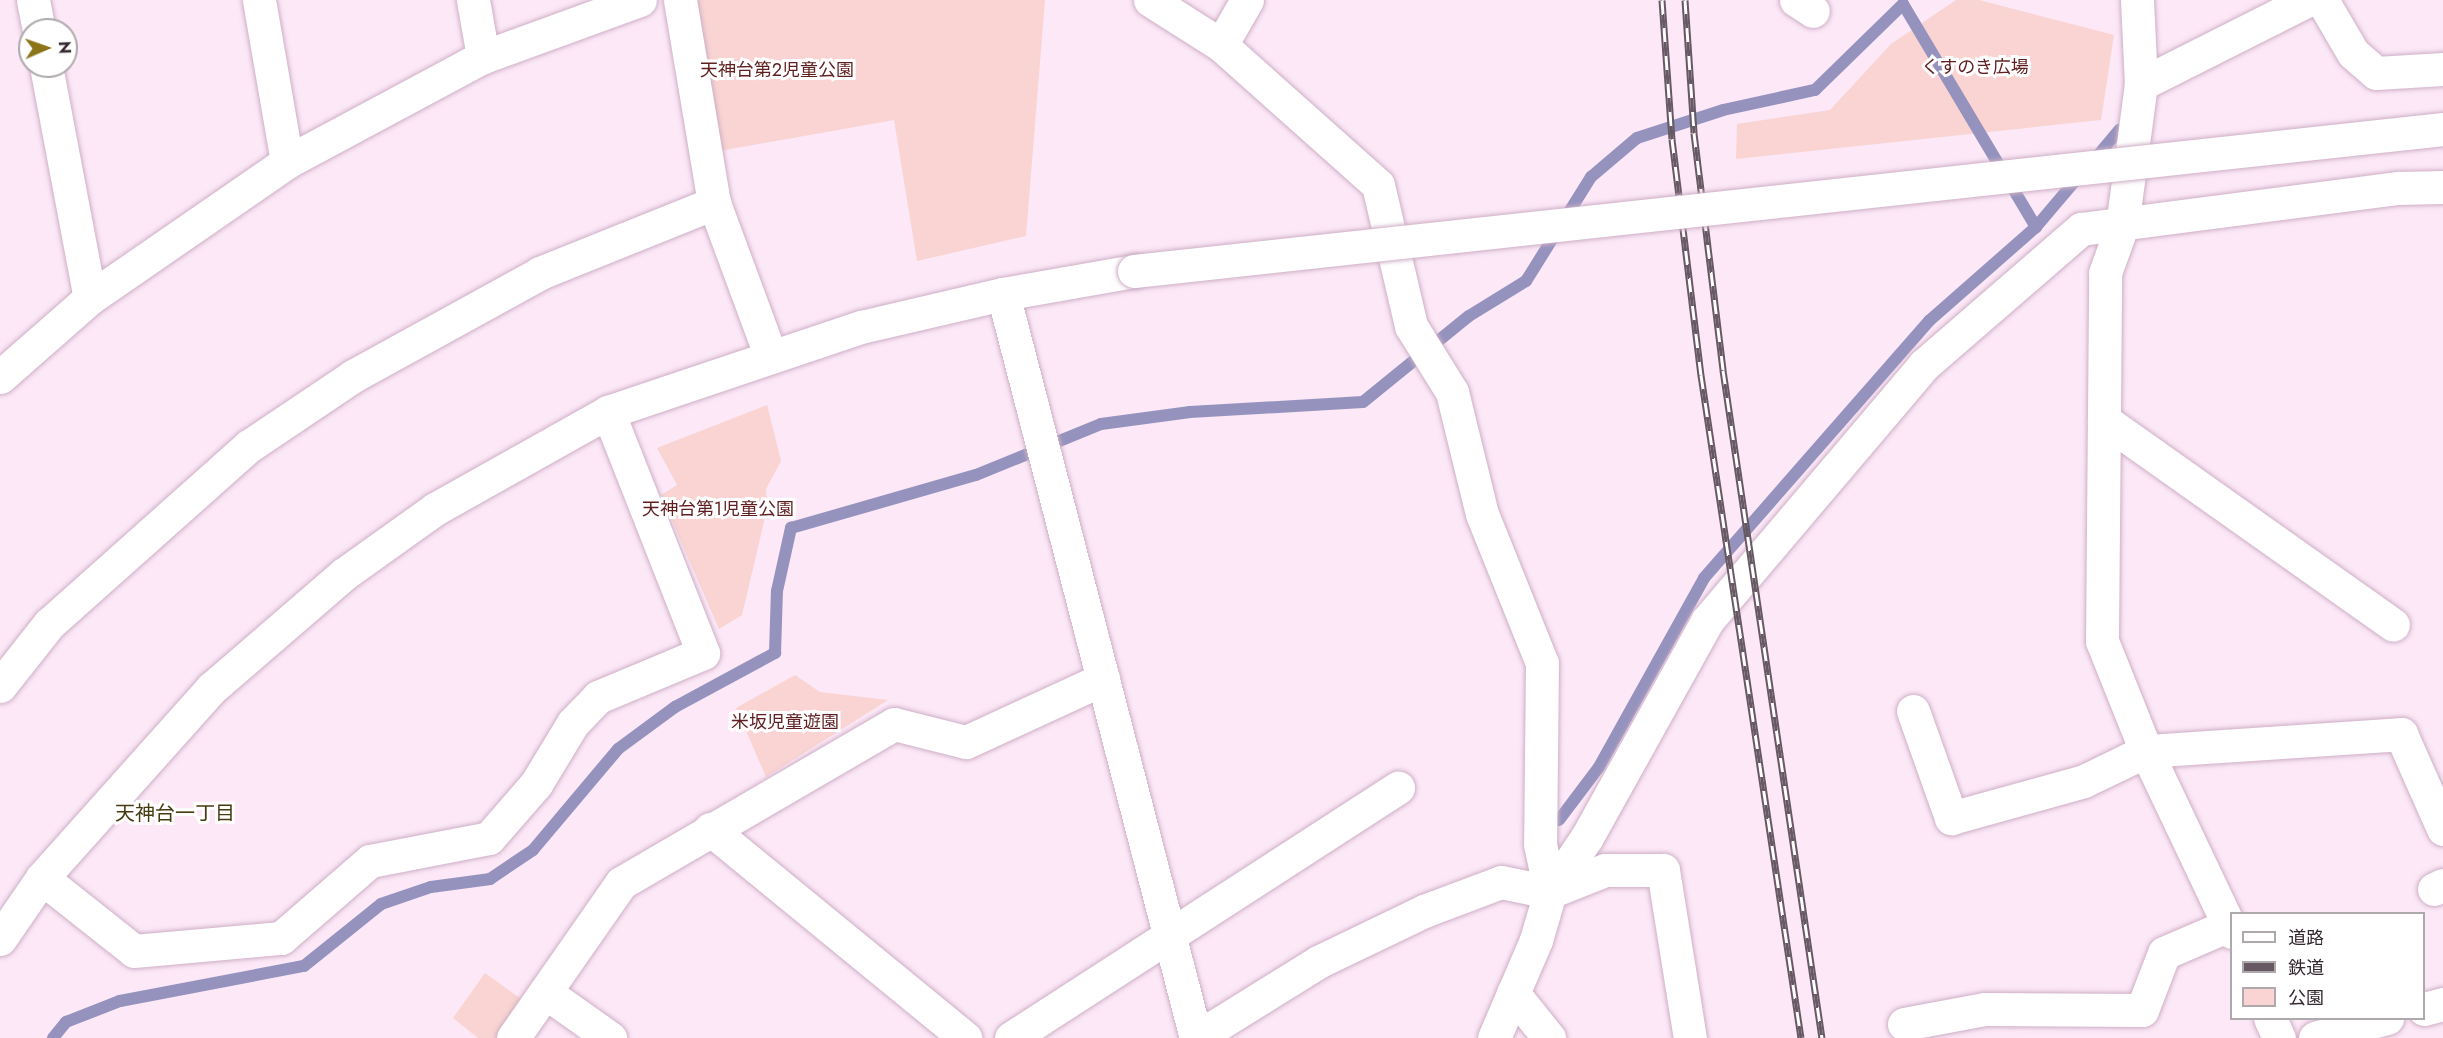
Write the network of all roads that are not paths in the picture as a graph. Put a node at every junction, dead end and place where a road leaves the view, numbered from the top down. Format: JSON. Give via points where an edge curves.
{"nodes":[{"id":1,"x":33,"y":0,"type":"edge"},
{"id":2,"x":259,"y":0,"type":"edge"},
{"id":3,"x":473,"y":0,"type":"edge"},
{"id":4,"x":640,"y":0,"type":"edge"},
{"id":5,"x":680,"y":0,"type":"edge"},
{"id":6,"x":1150,"y":0,"type":"edge"},
{"id":7,"x":1247,"y":0,"type":"edge"},
{"id":8,"x":2137,"y":0,"type":"edge"},
{"id":9,"x":2308,"y":0,"type":"edge"},
{"id":10,"x":2322,"y":0,"type":"edge"},
{"id":11,"x":37,"y":18,"type":"edge"},
{"id":12,"x":1221,"y":45,"type":"junction"},
{"id":13,"x":483,"y":57,"type":"junction"},
{"id":14,"x":2443,"y":69,"type":"edge"},
{"id":15,"x":48,"y":78,"type":"edge"},
{"id":16,"x":2141,"y":84,"type":"junction"},
{"id":17,"x":2443,"y":129,"type":"edge"},
{"id":18,"x":287,"y":162,"type":"junction"},
{"id":19,"x":2443,"y":187,"type":"edge"},
{"id":20,"x":714,"y":203,"type":"junction"},
{"id":21,"x":2122,"y":226,"type":"junction"},
{"id":22,"x":1003,"y":294,"type":"junction"},
{"id":23,"x":90,"y":298,"type":"junction"},
{"id":24,"x":771,"y":357,"type":"junction"},
{"id":25,"x":0,"y":377,"type":"edge"},
{"id":26,"x":608,"y":412,"type":"junction"},
{"id":27,"x":2104,"y":420,"type":"junction"},
{"id":28,"x":2393,"y":625,"type":"dead end"},
{"id":29,"x":1103,"y":679,"type":"junction"},
{"id":30,"x":0,"y":686,"type":"edge"},
{"id":31,"x":1913,"y":711,"type":"dead end"},
{"id":32,"x":2146,"y":751,"type":"junction"},
{"id":33,"x":1398,"y":788,"type":"dead end"},
{"id":34,"x":710,"y":829,"type":"junction"},
{"id":35,"x":2443,"y":829,"type":"edge"},
{"id":36,"x":42,"y":878,"type":"junction"},
{"id":37,"x":1550,"y":892,"type":"junction"},
{"id":38,"x":2230,"y":928,"type":"edge"},
{"id":39,"x":1170,"y":937,"type":"junction"},
{"id":40,"x":0,"y":939,"type":"edge"},
{"id":41,"x":545,"y":992,"type":"junction"},
{"id":42,"x":1512,"y":993,"type":"junction"},
{"id":43,"x":2443,"y":1004,"type":"edge"},
{"id":44,"x":2425,"y":1009,"type":"edge"},
{"id":45,"x":2271,"y":1020,"type":"edge"},
{"id":46,"x":2380,"y":1020,"type":"edge"},
{"id":47,"x":1904,"y":1024,"type":"dead end"},
{"id":48,"x":513,"y":1038,"type":"edge"},
{"id":49,"x":610,"y":1038,"type":"edge"},
{"id":50,"x":964,"y":1038,"type":"edge"},
{"id":51,"x":1011,"y":1038,"type":"edge"},
{"id":52,"x":1196,"y":1038,"type":"edge"},
{"id":53,"x":1494,"y":1038,"type":"edge"},
{"id":54,"x":1549,"y":1038,"type":"edge"},
{"id":55,"x":1690,"y":1038,"type":"edge"},
{"id":56,"x":2278,"y":1038,"type":"edge"},
{"id":57,"x":2315,"y":1038,"type":"edge"}],
"edges":[{"from":1,"to":11,"type":"street"},
{"from":2,"to":18,"type":"street"},
{"from":3,"to":13,"type":"street"},
{"from":4,"to":13,"type":"street"},
{"from":5,"to":20,"type":"street"},
{"from":6,"to":12,"type":"street"},
{"from":7,"to":12,"type":"street"},
{"from":8,"to":16,"type":"street"},
{"from":9,"to":16,"type":"street"},
{"from":10,"to":14,"type":"street","via":[[2354,53],[2376,74]]},
{"from":12,"to":37,"type":"street","via":[[1378,184],[1411,326],[1452,392],[1482,514],[1542,663],[1540,843]]},
{"from":13,"to":18,"type":"street"},
{"from":15,"to":23,"type":"street"},
{"from":16,"to":21,"type":"street"},
{"from":17,"to":22,"type":"street","bridge":true,"via":[[1134,271]]},
{"from":18,"to":23,"type":"street"},
{"from":19,"to":21,"type":"street","via":[[2398,188]]},
{"from":20,"to":24,"type":"street"},
{"from":20,"to":30,"type":"street","via":[[540,273],[353,376],[249,446],[49,624]]},
{"from":21,"to":27,"type":"street","via":[[2105,273]]},
{"from":21,"to":37,"type":"street","via":[[2081,229],[1924,365],[1730,589],[1707,621],[1587,837]]},
{"from":22,"to":24,"type":"street","via":[[861,327]]},
{"from":22,"to":29,"type":"street"},
{"from":23,"to":25,"type":"street"},
{"from":24,"to":26,"type":"street"},
{"from":26,"to":36,"type":"street","via":[[435,509],[344,574],[212,688]]},
{"from":26,"to":36,"type":"street","via":[[704,653],[598,697],[573,723],[536,784],[489,838],[370,861],[281,938],[270,939],[134,951]]},
{"from":27,"to":28,"type":"street"},
{"from":27,"to":32,"type":"street","via":[[2102,641]]},
{"from":29,"to":34,"type":"street","via":[[966,742],[894,724]]},
{"from":29,"to":39,"type":"street"},
{"from":31,"to":32,"type":"street","via":[[1951,818],[2084,781]]},
{"from":32,"to":35,"type":"street","via":[[2401,734]]},
{"from":32,"to":38,"type":"street"},
{"from":33,"to":39,"type":"street"},
{"from":34,"to":41,"type":"street","via":[[621,883]]},
{"from":34,"to":50,"type":"street"},
{"from":36,"to":40,"type":"street"},
{"from":37,"to":42,"type":"street","via":[[1536,940]]},
{"from":37,"to":52,"type":"street","via":[[1501,882],[1424,911],[1318,962]]},
{"from":37,"to":55,"type":"street","via":[[1605,870],[1663,870]]},
{"from":38,"to":47,"type":"street","via":[[2164,953],[2142,1010],[1985,1009]]},
{"from":39,"to":51,"type":"street"},
{"from":39,"to":52,"type":"street"},
{"from":41,"to":48,"type":"street"},
{"from":41,"to":49,"type":"street"},
{"from":42,"to":53,"type":"street"},
{"from":42,"to":54,"type":"street"},
{"from":43,"to":44,"type":"street"},
{"from":45,"to":56,"type":"street"},
{"from":46,"to":57,"type":"street"}]}
